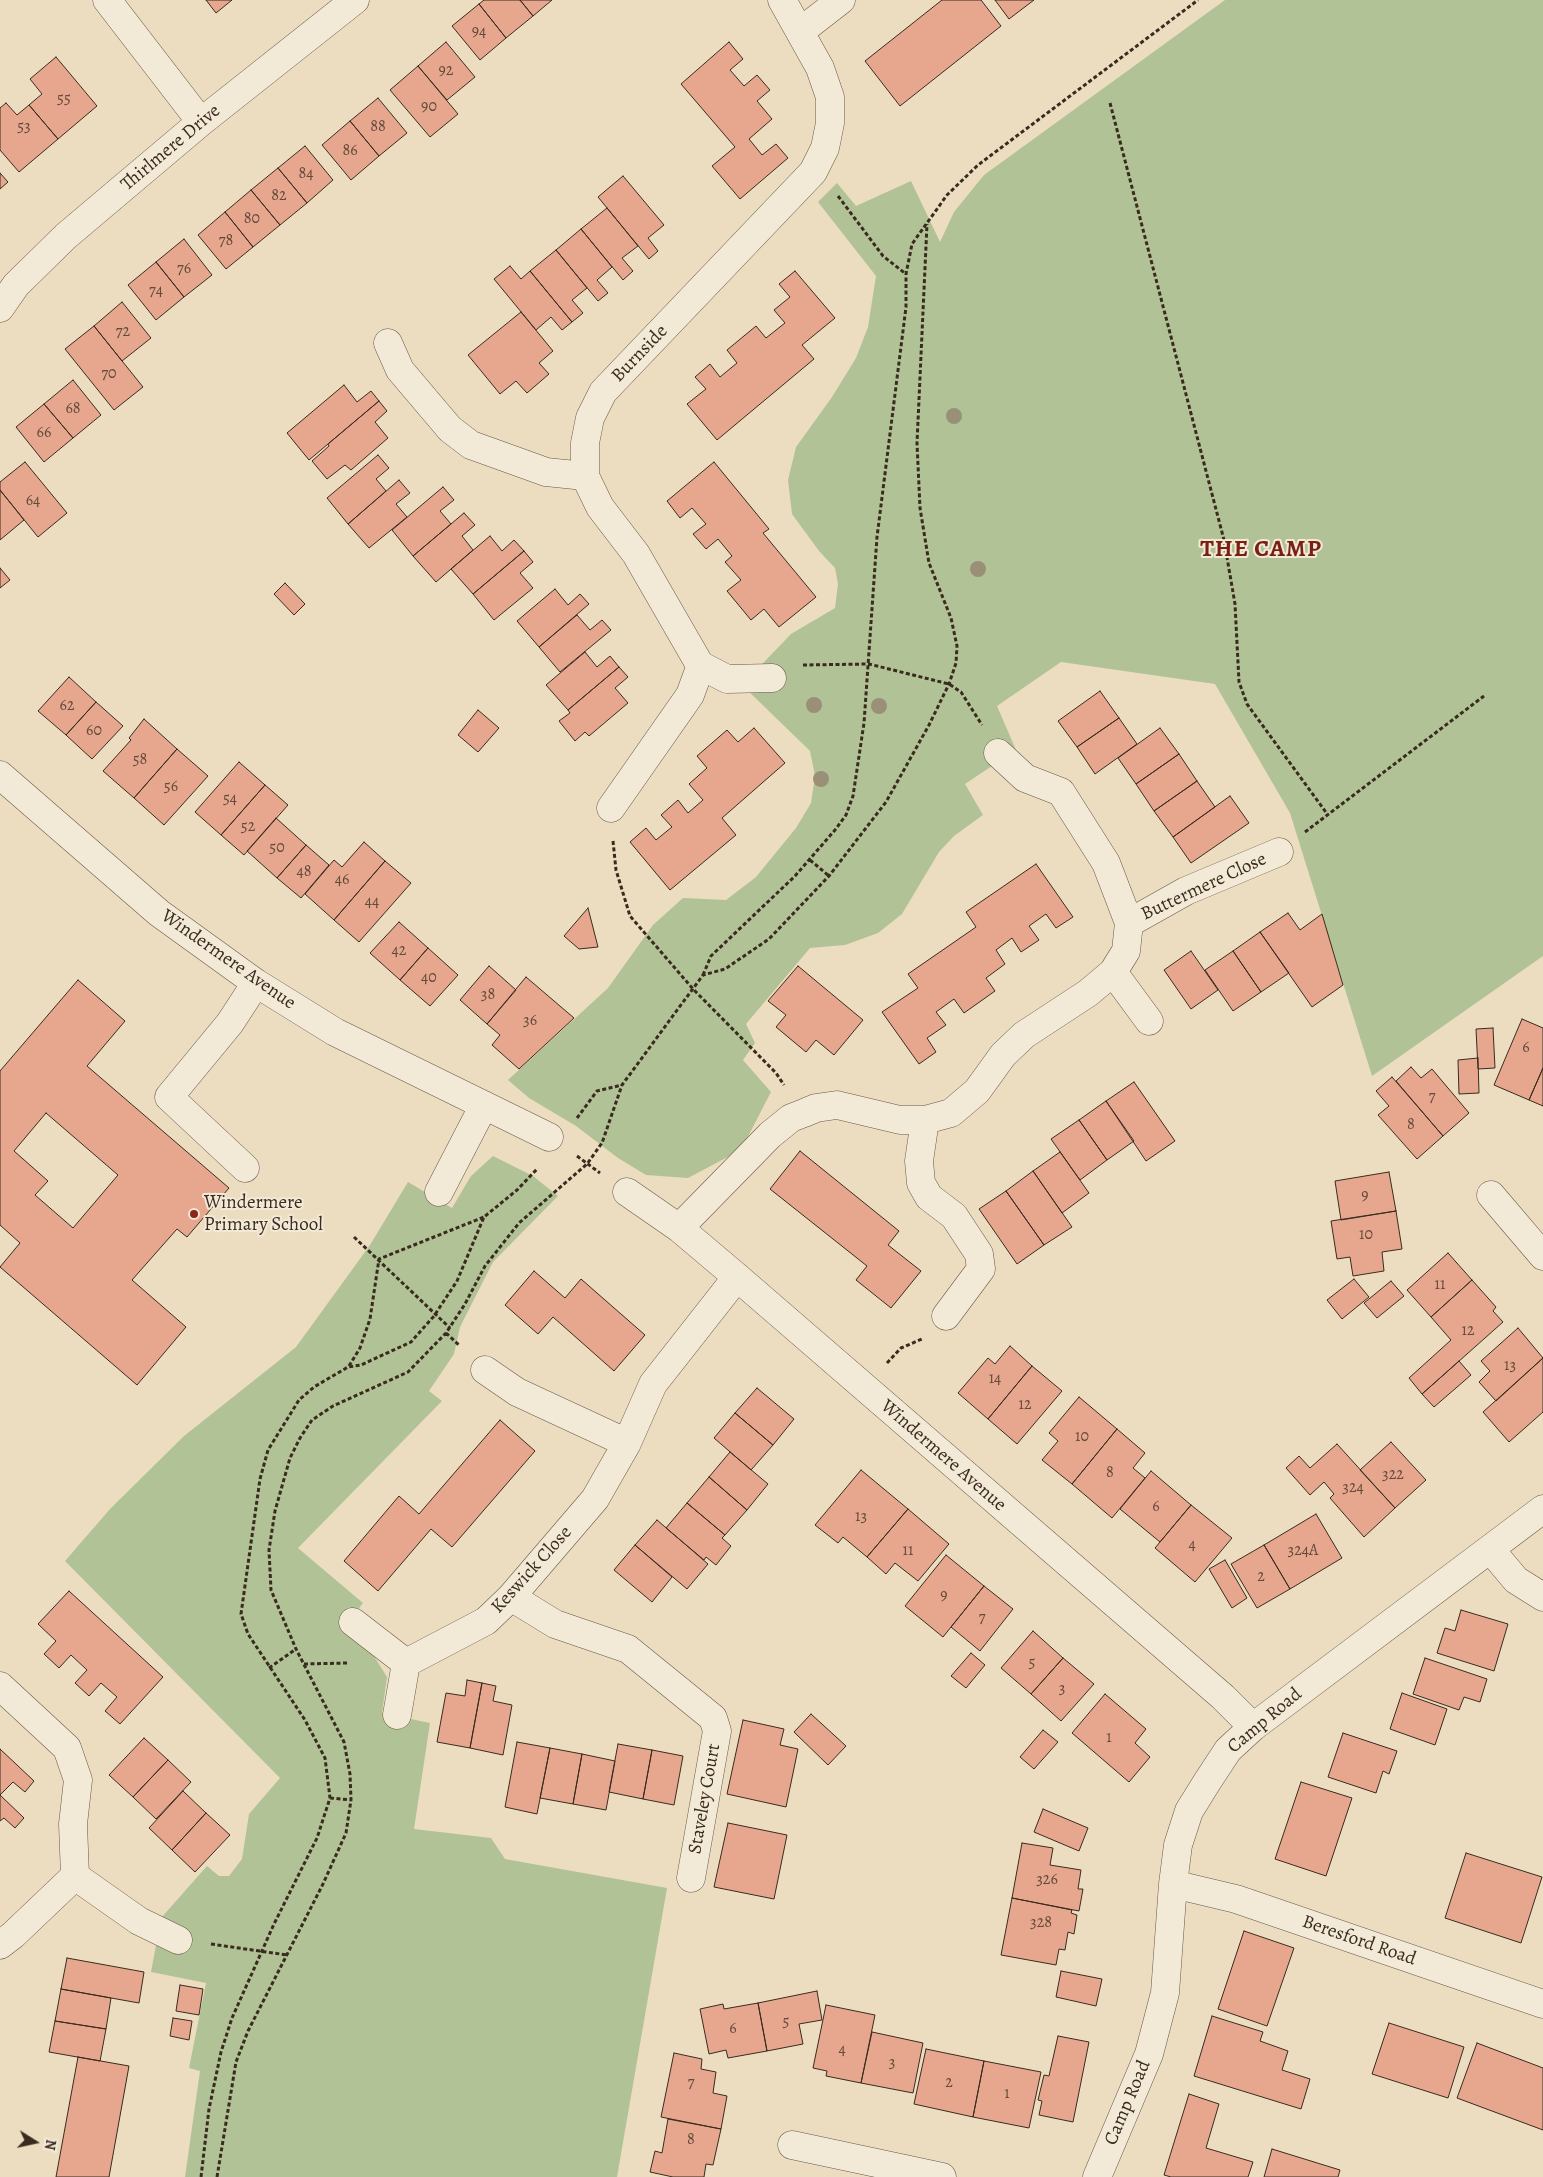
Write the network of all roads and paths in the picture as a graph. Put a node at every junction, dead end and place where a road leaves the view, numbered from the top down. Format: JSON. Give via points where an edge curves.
{"nodes":[{"id":1,"x":107,"y":0,"type":"edge"},
{"id":2,"x":355,"y":0,"type":"edge"},
{"id":3,"x":782,"y":0,"type":"edge"},
{"id":4,"x":841,"y":0,"type":"edge"},
{"id":5,"x":1198,"y":0,"type":"edge"},
{"id":6,"x":801,"y":31,"type":"junction"},
{"id":7,"x":1110,"y":103,"type":"dead end"},
{"id":8,"x":201,"y":122,"type":"junction"},
{"id":9,"x":813,"y":172,"type":"junction"},
{"id":10,"x":927,"y":224,"type":"junction"},
{"id":11,"x":906,"y":274,"type":"junction"},
{"id":12,"x":0,"y":308,"type":"edge"},
{"id":13,"x":388,"y":343,"type":"dead end"},
{"id":14,"x":585,"y":476,"type":"junction"},
{"id":15,"x":868,"y":664,"type":"junction"},
{"id":16,"x":701,"y":666,"type":"junction"},
{"id":17,"x":772,"y":678,"type":"joint"},
{"id":18,"x":949,"y":684,"type":"junction"},
{"id":19,"x":1484,"y":696,"type":"dead end"},
{"id":20,"x":998,"y":753,"type":"joint"},
{"id":21,"x":0,"y":775,"type":"edge"},
{"id":22,"x":611,"y":808,"type":"joint"},
{"id":23,"x":1328,"y":815,"type":"junction"},
{"id":24,"x":1279,"y":852,"type":"joint"},
{"id":25,"x":810,"y":860,"type":"junction"},
{"id":26,"x":828,"y":876,"type":"junction"},
{"id":27,"x":1129,"y":923,"type":"junction"},
{"id":28,"x":1114,"y":972,"type":"junction"},
{"id":29,"x":703,"y":975,"type":"junction"},
{"id":30,"x":256,"y":983,"type":"junction"},
{"id":31,"x":693,"y":989,"type":"junction"},
{"id":32,"x":1149,"y":1021,"type":"dead end"},
{"id":33,"x":484,"y":1104,"type":"junction"},
{"id":34,"x":804,"y":1113,"type":"junction"},
{"id":35,"x":925,"y":1120,"type":"junction"},
{"id":36,"x":549,"y":1137,"type":"joint"},
{"id":37,"x":587,"y":1164,"type":"junction"},
{"id":38,"x":245,"y":1168,"type":"dead end"},
{"id":39,"x":439,"y":1192,"type":"dead end"},
{"id":40,"x":627,"y":1192,"type":"joint"},
{"id":41,"x":1492,"y":1195,"type":"dead end"},
{"id":42,"x":484,"y":1217,"type":"dead end"},
{"id":43,"x":679,"y":1228,"type":"junction"},
{"id":44,"x":354,"y":1237,"type":"dead end"},
{"id":45,"x":1543,"y":1256,"type":"edge"},
{"id":46,"x":379,"y":1259,"type":"junction"},
{"id":47,"x":737,"y":1277,"type":"junction"},
{"id":48,"x":946,"y":1316,"type":"joint"},
{"id":49,"x":450,"y":1328,"type":"junction"},
{"id":50,"x":348,"y":1367,"type":"dead end"},
{"id":51,"x":486,"y":1370,"type":"dead end"},
{"id":52,"x":866,"y":1389,"type":"junction"},
{"id":53,"x":627,"y":1443,"type":"junction"},
{"id":54,"x":1543,"y":1509,"type":"edge"},
{"id":55,"x":1490,"y":1549,"type":"junction"},
{"id":56,"x":512,"y":1597,"type":"junction"},
{"id":57,"x":1543,"y":1597,"type":"edge"},
{"id":58,"x":353,"y":1622,"type":"dead end"},
{"id":59,"x":296,"y":1649,"type":"junction"},
{"id":60,"x":406,"y":1663,"type":"junction"},
{"id":61,"x":269,"y":1668,"type":"dead end"},
{"id":62,"x":0,"y":1686,"type":"edge"},
{"id":63,"x":397,"y":1715,"type":"dead end"},
{"id":64,"x":1253,"y":1727,"type":"junction"},
{"id":65,"x":330,"y":1798,"type":"dead end"},
{"id":66,"x":351,"y":1800,"type":"junction"},
{"id":67,"x":75,"y":1876,"type":"junction"},
{"id":68,"x":691,"y":1878,"type":"dead end"},
{"id":69,"x":1173,"y":1884,"type":"junction"},
{"id":70,"x":178,"y":1940,"type":"joint"},
{"id":71,"x":0,"y":1945,"type":"edge"},
{"id":72,"x":287,"y":1955,"type":"junction"},
{"id":73,"x":1543,"y":2004,"type":"edge"},
{"id":74,"x":792,"y":2145,"type":"dead end"},
{"id":75,"x":217,"y":2177,"type":"edge"},
{"id":76,"x":942,"y":2177,"type":"edge"},
{"id":77,"x":1097,"y":2177,"type":"edge"}],
"edges":[{"from":1,"to":8,"type":"street"},
{"from":2,"to":8,"type":"street","name":"Thirlmere Drive"},
{"from":3,"to":6,"type":"street","name":"Burnside"},
{"from":4,"to":6,"type":"street"},
{"from":5,"to":10,"type":"path","via":[[978,165],[947,195]]},
{"from":6,"to":9,"type":"street","name":"Burnside","via":[[820,68],[830,97],[830,123],[825,148]]},
{"from":7,"to":23,"type":"path","via":[[1224,540],[1235,604],[1239,682],[1247,704]]},
{"from":8,"to":12,"type":"street","name":"Thirlmere Drive","via":[[66,236],[16,286]]},
{"from":9,"to":11,"type":"path","via":[[832,188],[883,256]]},
{"from":9,"to":14,"type":"street","name":"Burnside","via":[[604,392],[590,418],[585,443]]},
{"from":10,"to":11,"type":"path","via":[[912,244]]},
{"from":10,"to":18,"type":"path","via":[[917,443],[920,508],[929,563],[951,618],[957,646],[956,663]]},
{"from":11,"to":15,"type":"path","via":[[906,306],[877,537]]},
{"from":13,"to":14,"type":"street","via":[[400,370],[450,429],[471,445],[546,472]]},
{"from":14,"to":16,"type":"street","name":"Burnside","via":[[600,507],[636,554]]},
{"from":15,"to":17,"type":"path","via":[[806,664]]},
{"from":15,"to":18,"type":"path"},
{"from":15,"to":25,"type":"path","via":[[864,723],[853,796],[846,816]]},
{"from":16,"to":17,"type":"street","via":[[726,679]]},
{"from":16,"to":22,"type":"street","via":[[690,695]]},
{"from":18,"to":20,"type":"path","via":[[961,692]]},
{"from":18,"to":26,"type":"path","via":[[886,802]]},
{"from":19,"to":23,"type":"path"},
{"from":20,"to":27,"type":"street","name":"Buttermere Close","via":[[1025,778],[1061,792],[1106,863]]},
{"from":21,"to":30,"type":"street","name":"Windermere Avenue","via":[[159,913]]},
{"from":22,"to":31,"type":"path","via":[[616,870],[630,916]]},
{"from":23,"to":24,"type":"path"},
{"from":24,"to":27,"type":"street","name":"Buttermere Close","via":[[1186,891]]},
{"from":25,"to":26,"type":"path"},
{"from":25,"to":29,"type":"path","via":[[711,956]]},
{"from":26,"to":29,"type":"path","via":[[769,939],[725,969]]},
{"from":27,"to":28,"type":"street","name":"Buttermere Close","via":[[1126,951]]},
{"from":28,"to":32,"type":"street"},
{"from":28,"to":35,"type":"street","name":"Buttermere Close","via":[[1024,1035],[1003,1055],[977,1091],[951,1113]]},
{"from":29,"to":31,"type":"path"},
{"from":30,"to":33,"type":"street","name":"Windermere Avenue","via":[[335,1032]]},
{"from":30,"to":38,"type":"street","via":[[230,1023],[169,1097]]},
{"from":31,"to":34,"type":"path","via":[[776,1073]]},
{"from":31,"to":37,"type":"path","via":[[622,1085],[602,1143]]},
{"from":33,"to":36,"type":"street","name":"Windermere Avenue"},
{"from":33,"to":39,"type":"street"},
{"from":34,"to":35,"type":"street","name":"Buttermere Close","via":[[837,1105],[900,1120]]},
{"from":34,"to":43,"type":"street","name":"Buttermere Close","via":[[791,1118],[770,1136]]},
{"from":35,"to":48,"type":"street","via":[[919,1161],[921,1183],[929,1197],[954,1216],[979,1254],[981,1269]]},
{"from":36,"to":37,"type":"path"},
{"from":37,"to":40,"type":"path"},
{"from":37,"to":49,"type":"path","via":[[519,1223],[485,1266]]},
{"from":40,"to":43,"type":"street","name":"Windermere Avenue"},
{"from":41,"to":45,"type":"street"},
{"from":42,"to":46,"type":"path"},
{"from":43,"to":47,"type":"street","name":"Windermere Avenue"},
{"from":44,"to":46,"type":"path"},
{"from":46,"to":49,"type":"path","via":[[434,1316]]},
{"from":46,"to":50,"type":"path","via":[[370,1319],[360,1348]]},
{"from":47,"to":52,"type":"street","name":"Windermere Avenue"},
{"from":47,"to":53,"type":"street","name":"Keswick Close","via":[[653,1384]]},
{"from":48,"to":52,"type":"path","via":[[920,1341],[901,1348]]},
{"from":49,"to":59,"type":"path","via":[[408,1372],[333,1406],[312,1420],[290,1458],[275,1511],[269,1550],[271,1590]]},
{"from":51,"to":53,"type":"street","via":[[518,1392]]},
{"from":52,"to":64,"type":"street","name":"Windermere Avenue"},
{"from":53,"to":56,"type":"street","name":"Keswick Close","via":[[595,1499]]},
{"from":54,"to":55,"type":"street","name":"Camp Road"},
{"from":55,"to":57,"type":"street","via":[[1516,1580]]},
{"from":55,"to":64,"type":"street","name":"Camp Road"},
{"from":56,"to":60,"type":"street","name":"Keswick Close","via":[[486,1620]]},
{"from":56,"to":68,"type":"street","name":"Staveley Court","via":[[555,1624],[628,1649],[713,1718],[717,1731]]},
{"from":58,"to":60,"type":"street"},
{"from":59,"to":61,"type":"path"},
{"from":59,"to":66,"type":"path","via":[[344,1742]]},
{"from":60,"to":63,"type":"street"},
{"from":62,"to":67,"type":"street","via":[[67,1748],[78,1780],[73,1824]]},
{"from":64,"to":69,"type":"street","name":"Camp Road","via":[[1228,1750],[1189,1812],[1178,1845]]},
{"from":65,"to":66,"type":"path"},
{"from":66,"to":72,"type":"path","via":[[346,1833]]},
{"from":67,"to":70,"type":"street","via":[[139,1921]]},
{"from":67,"to":71,"type":"street"},
{"from":69,"to":73,"type":"street","name":"Beresford Road","via":[[1236,1899]]},
{"from":69,"to":77,"type":"street","name":"Camp Road","via":[[1165,1993],[1149,2054]]},
{"from":70,"to":72,"type":"path"},
{"from":72,"to":75,"type":"path","via":[[248,2031],[236,2062]]},
{"from":74,"to":76,"type":"street"}]}
